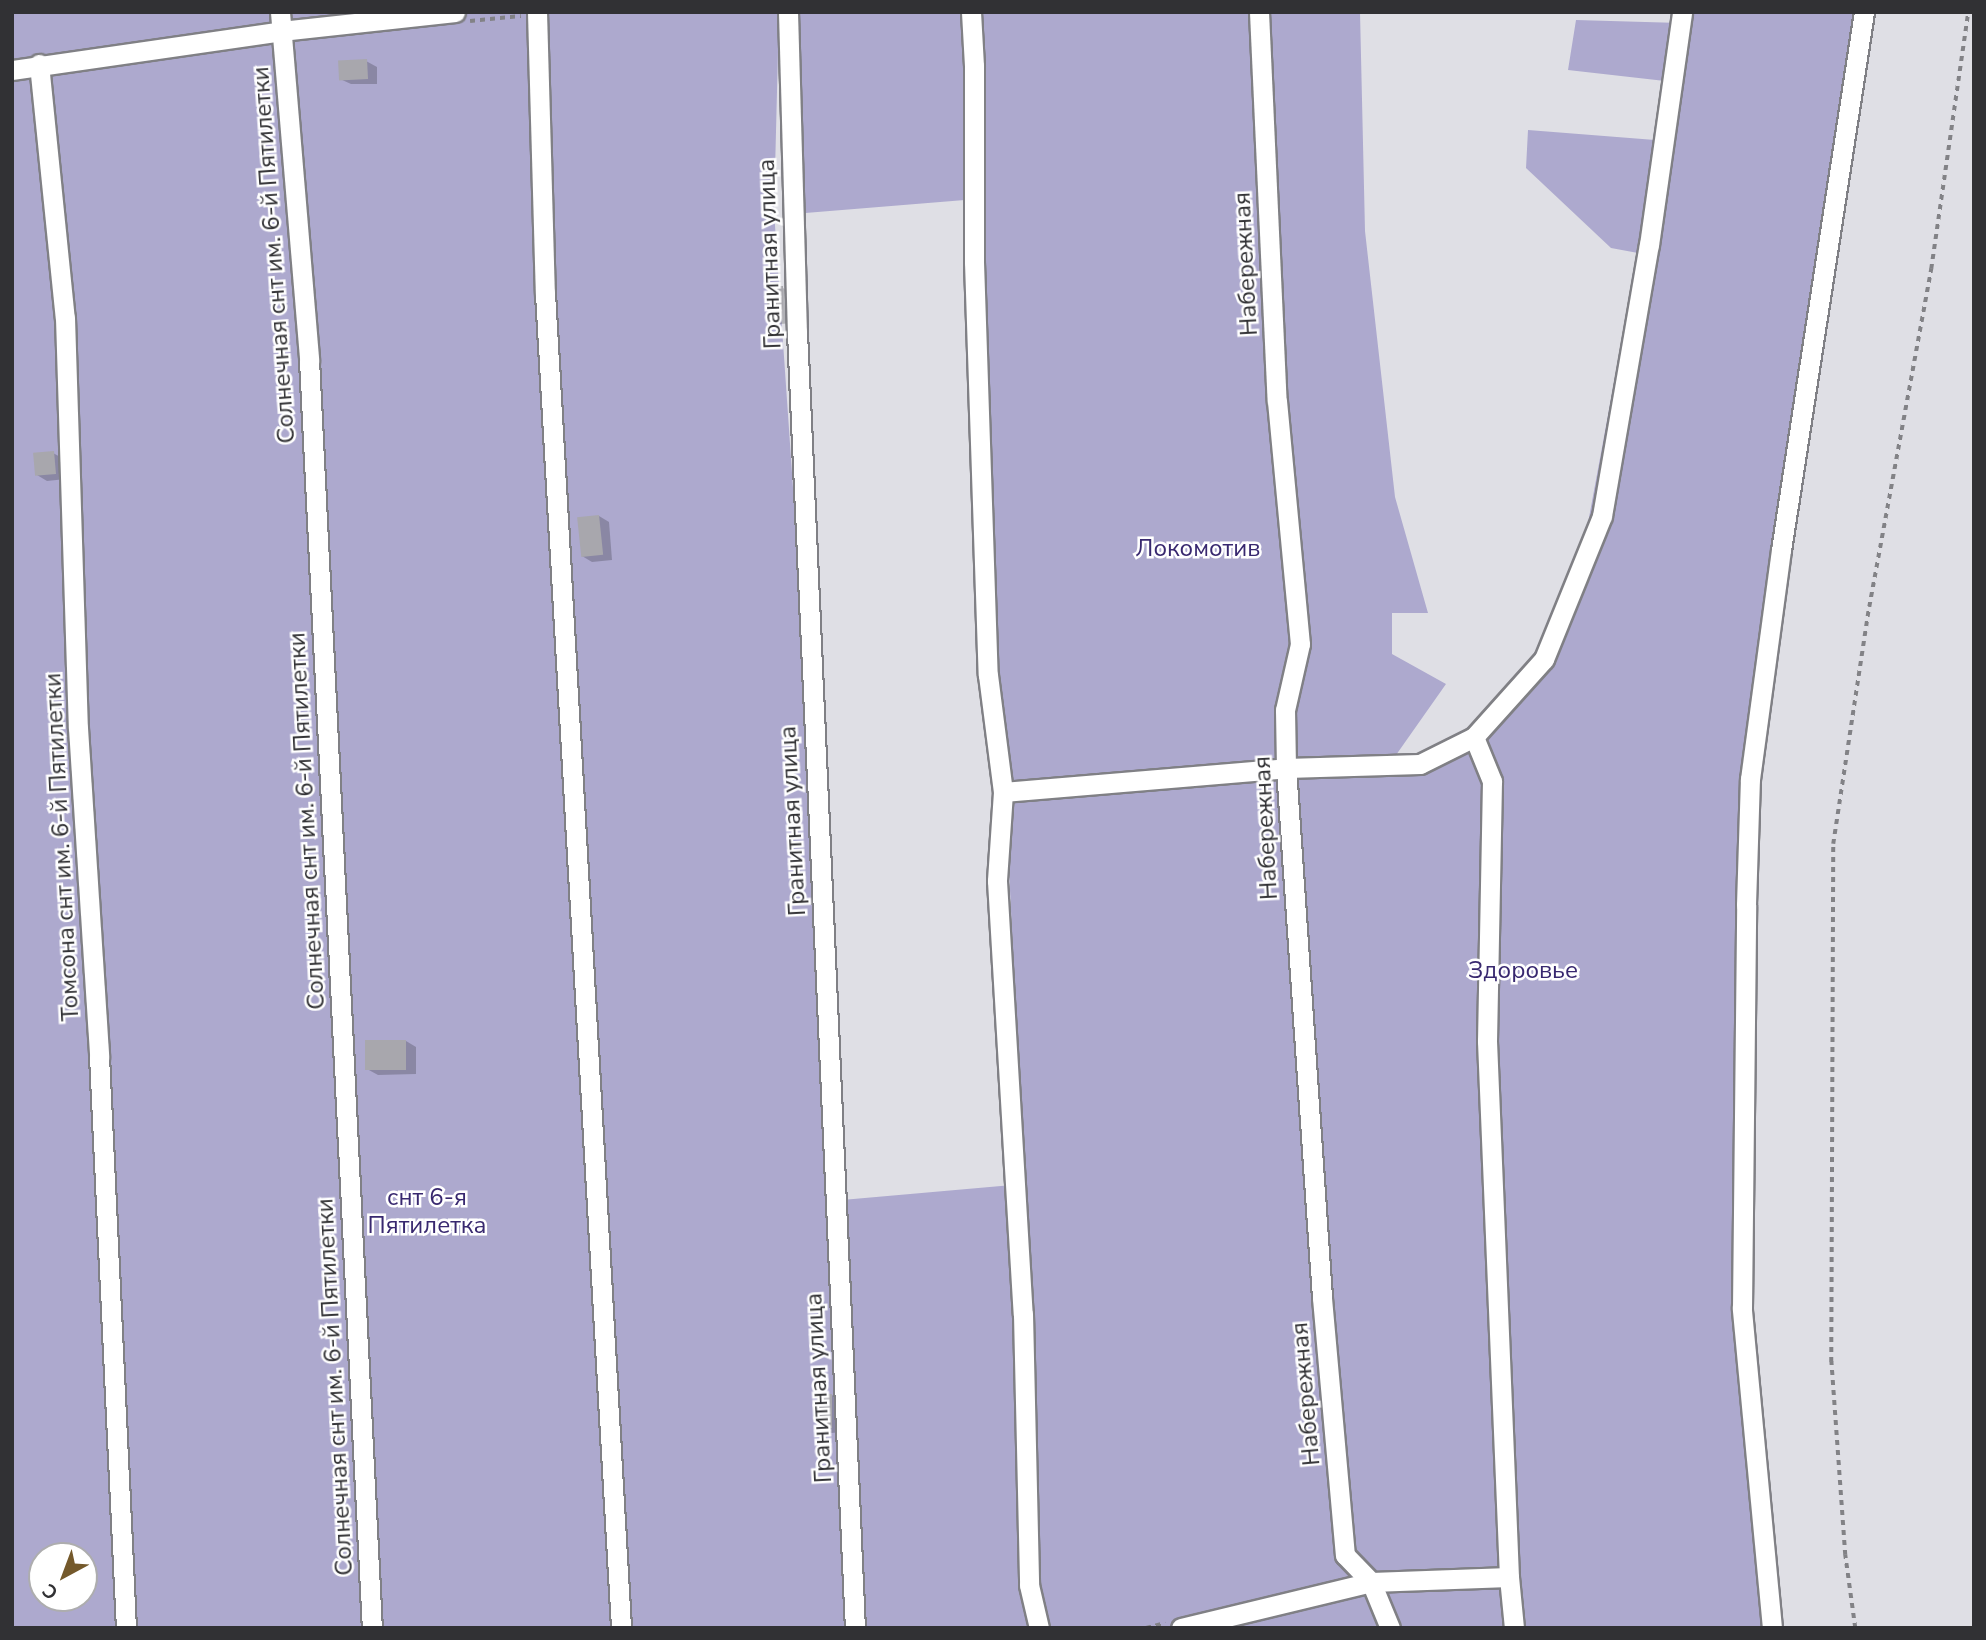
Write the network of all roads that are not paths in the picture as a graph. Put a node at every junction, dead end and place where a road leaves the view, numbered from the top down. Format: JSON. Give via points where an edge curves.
{"nodes":[{"id":1,"x":454,"y":12,"type":"edge"},
{"id":2,"x":537,"y":12,"type":"edge"},
{"id":3,"x":788,"y":12,"type":"edge"},
{"id":4,"x":971,"y":12,"type":"edge"},
{"id":5,"x":1259,"y":12,"type":"edge"},
{"id":6,"x":1682,"y":12,"type":"edge"},
{"id":7,"x":1864,"y":12,"type":"edge"},
{"id":8,"x":281,"y":22,"type":"edge"},
{"id":9,"x":39,"y":64,"type":"junction"},
{"id":10,"x":12,"y":70,"type":"edge"},
{"id":11,"x":1474,"y":737,"type":"junction"},
{"id":12,"x":1286,"y":768,"type":"junction"},
{"id":13,"x":1003,"y":792,"type":"junction"},
{"id":14,"x":1509,"y":1577,"type":"junction"},
{"id":15,"x":1371,"y":1582,"type":"junction"},
{"id":16,"x":126,"y":1628,"type":"edge"},
{"id":17,"x":372,"y":1628,"type":"edge"},
{"id":18,"x":621,"y":1628,"type":"edge"},
{"id":19,"x":855,"y":1628,"type":"edge"},
{"id":20,"x":1039,"y":1628,"type":"edge"},
{"id":21,"x":1181,"y":1628,"type":"edge"},
{"id":22,"x":1390,"y":1628,"type":"edge"},
{"id":23,"x":1514,"y":1628,"type":"edge"},
{"id":24,"x":1772,"y":1628,"type":"edge"}],
"edges":[{"from":1,"to":8,"type":"street"},
{"from":2,"to":18,"type":"street","via":[[545,293]]},
{"from":3,"to":19,"type":"street","name":"Гранитная улица","via":[[797,332]]},
{"from":4,"to":13,"type":"street","via":[[988,675]]},
{"from":5,"to":12,"type":"street","name":"Набережная","via":[[1277,401],[1300,644],[1285,710]]},
{"from":6,"to":11,"type":"street","via":[[1650,245],[1602,516],[1544,659]]},
{"from":7,"to":24,"type":"street","via":[[1750,779],[1742,1308]]},
{"from":8,"to":9,"type":"street"},
{"from":8,"to":17,"type":"street","name":"Солнечная снт им. 6-й Пятилетки","via":[[309,360]]},
{"from":9,"to":10,"type":"street"},
{"from":9,"to":16,"type":"street","name":"Томсона снт им. 6-й Пятилетки","via":[[65,318],[78,728],[99,1056]]},
{"from":11,"to":12,"type":"street","via":[[1420,764]]},
{"from":11,"to":14,"type":"street","via":[[1492,780],[1487,1041]]},
{"from":12,"to":13,"type":"street"},
{"from":12,"to":15,"type":"street","name":"Набережная","via":[[1322,1298],[1345,1555]]},
{"from":13,"to":20,"type":"street","via":[[997,881],[1023,1314],[1029,1585]]},
{"from":14,"to":15,"type":"street"},
{"from":14,"to":23,"type":"street"},
{"from":15,"to":21,"type":"street"},
{"from":15,"to":22,"type":"street","name":"Набережная"}]}
